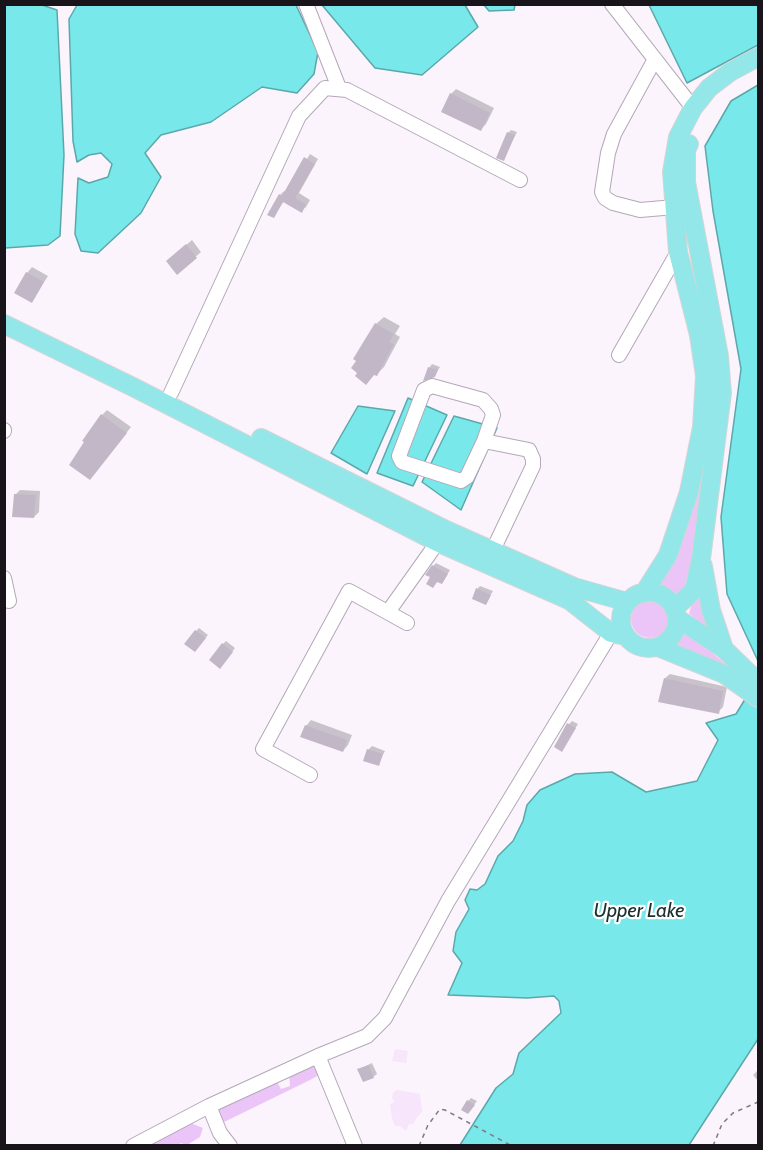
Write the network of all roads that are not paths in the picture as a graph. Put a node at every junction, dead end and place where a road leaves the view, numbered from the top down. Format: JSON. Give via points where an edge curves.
{"nodes":[{"id":1,"x":306,"y":4,"type":"edge"},
{"id":2,"x":612,"y":4,"type":"edge"},
{"id":3,"x":759,"y":57,"type":"edge"},
{"id":4,"x":655,"y":59,"type":"junction"},
{"id":5,"x":759,"y":71,"type":"edge"},
{"id":6,"x":339,"y":88,"type":"junction"},
{"id":7,"x":693,"y":108,"type":"junction"},
{"id":8,"x":520,"y":180,"type":"dead end"},
{"id":9,"x":675,"y":207,"type":"junction"},
{"id":10,"x":678,"y":252,"type":"junction"},
{"id":11,"x":4,"y":316,"type":"edge"},
{"id":12,"x":4,"y":324,"type":"edge"},
{"id":13,"x":619,"y":356,"type":"dead end"},
{"id":14,"x":171,"y":393,"type":"junction"},
{"id":15,"x":484,"y":441,"type":"junction"},
{"id":16,"x":442,"y":536,"type":"junction"},
{"id":17,"x":493,"y":550,"type":"junction"},
{"id":18,"x":702,"y":560,"type":"junction"},
{"id":19,"x":4,"y":578,"type":"edge"},
{"id":20,"x":644,"y":593,"type":"junction"},
{"id":21,"x":9,"y":602,"type":"dead end"},
{"id":22,"x":627,"y":602,"type":"junction"},
{"id":23,"x":388,"y":612,"type":"junction"},
{"id":24,"x":675,"y":613,"type":"junction"},
{"id":25,"x":407,"y":622,"type":"dead end"},
{"id":26,"x":618,"y":634,"type":"junction"},
{"id":27,"x":658,"y":647,"type":"junction"},
{"id":28,"x":724,"y":649,"type":"junction"},
{"id":29,"x":755,"y":687,"type":"edge"},
{"id":30,"x":310,"y":775,"type":"dead end"},
{"id":31,"x":318,"y":1056,"type":"junction"},
{"id":32,"x":209,"y":1106,"type":"junction"},
{"id":33,"x":133,"y":1146,"type":"edge"},
{"id":34,"x":230,"y":1146,"type":"edge"},
{"id":35,"x":355,"y":1146,"type":"edge"}],
"edges":[{"from":1,"to":6,"type":"street"},
{"from":2,"to":4,"type":"street"},
{"from":3,"to":7,"type":"main road","via":[[709,88]]},
{"from":4,"to":7,"type":"street"},
{"from":4,"to":9,"type":"street","via":[[614,134],[602,189],[605,198],[613,203],[640,210]]},
{"from":5,"to":18,"type":"main road","via":[[720,95],[695,129],[686,150],[686,182],[719,356],[722,393]]},
{"from":6,"to":8,"type":"street"},
{"from":6,"to":14,"type":"street","via":[[325,88],[299,116]]},
{"from":7,"to":9,"type":"main road","via":[[678,137],[672,172]]},
{"from":9,"to":10,"type":"main road"},
{"from":10,"to":13,"type":"street"},
{"from":10,"to":20,"type":"main road","via":[[705,376],[702,427],[689,492],[668,555]]},
{"from":11,"to":14,"type":"main road"},
{"from":12,"to":16,"type":"main road"},
{"from":14,"to":16,"type":"main road"},
{"from":15,"to":15,"type":"street","via":[[462,481],[402,462],[399,456],[424,390],[432,386],[483,400],[493,415]]},
{"from":15,"to":17,"type":"street","via":[[529,450],[533,459]]},
{"from":16,"to":17,"type":"main road"},
{"from":16,"to":23,"type":"street"},
{"from":16,"to":26,"type":"main road","via":[[569,600]]},
{"from":17,"to":22,"type":"main road","via":[[574,587]]},
{"from":18,"to":24,"type":"main road","via":[[693,590]]},
{"from":18,"to":28,"type":"main road","via":[[711,610]]},
{"from":19,"to":21,"type":"street"},
{"from":20,"to":22,"type":"main road"},
{"from":20,"to":24,"type":"main road","via":[[662,596]]},
{"from":22,"to":26,"type":"main road"},
{"from":23,"to":25,"type":"street"},
{"from":23,"to":30,"type":"street","via":[[349,591],[264,750]]},
{"from":24,"to":27,"type":"main road","via":[[672,635]]},
{"from":24,"to":28,"type":"main road"},
{"from":26,"to":27,"type":"main road","via":[[640,647]]},
{"from":26,"to":31,"type":"street","via":[[460,881],[385,1018],[367,1036]]},
{"from":27,"to":29,"type":"main road"},
{"from":28,"to":29,"type":"main road"},
{"from":31,"to":32,"type":"street"},
{"from":31,"to":35,"type":"street"},
{"from":32,"to":33,"type":"street"},
{"from":32,"to":34,"type":"street","via":[[220,1134]]}]}
